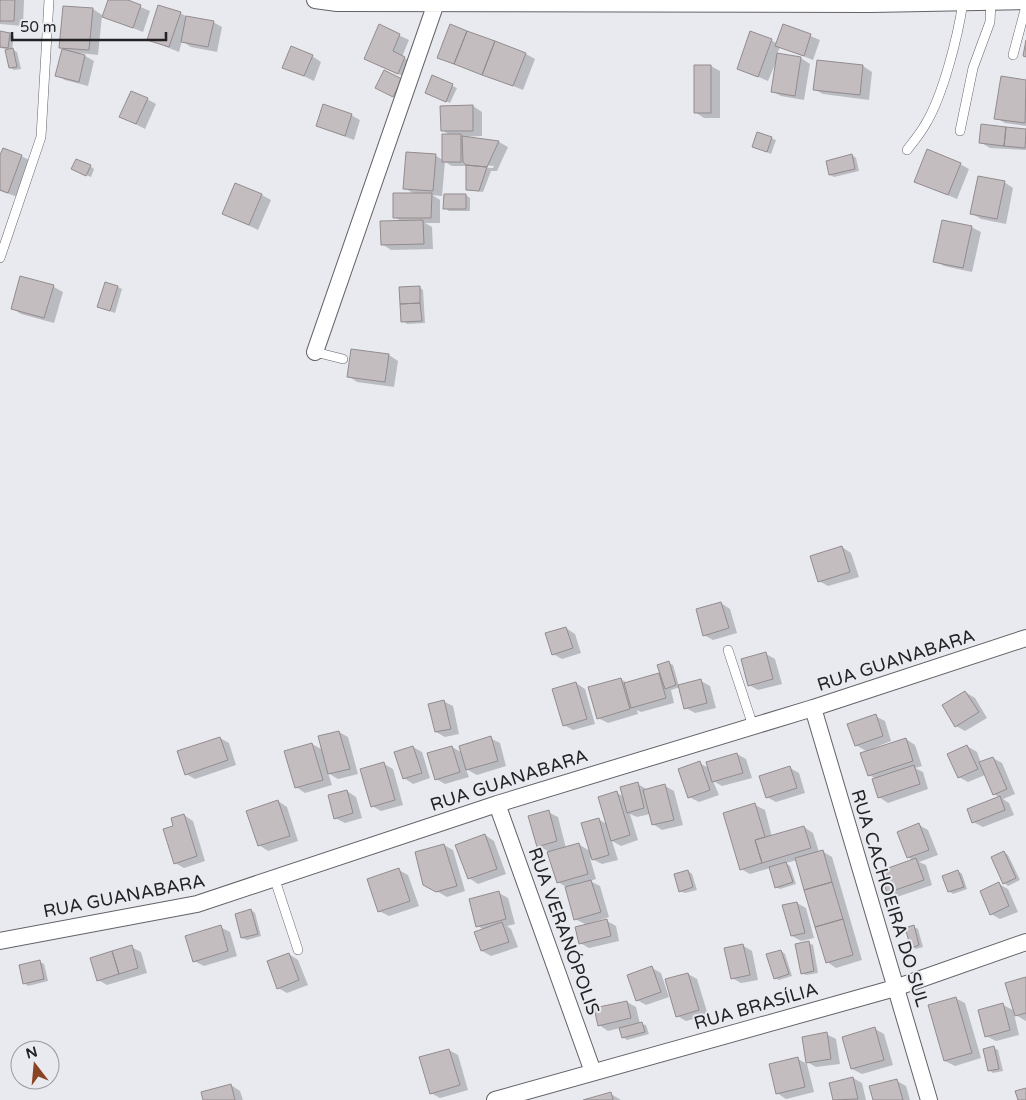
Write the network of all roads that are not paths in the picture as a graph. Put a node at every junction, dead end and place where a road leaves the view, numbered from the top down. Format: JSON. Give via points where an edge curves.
{"nodes":[{"id":1,"x":49,"y":0,"type":"edge"},
{"id":2,"x":315,"y":0,"type":"edge"},
{"id":3,"x":1026,"y":0,"type":"edge"},
{"id":4,"x":991,"y":1,"type":"junction"},
{"id":5,"x":388,"y":2,"type":"edge"},
{"id":6,"x":729,"y":2,"type":"edge"},
{"id":7,"x":780,"y":2,"type":"edge"},
{"id":8,"x":871,"y":2,"type":"edge"},
{"id":9,"x":963,"y":2,"type":"junction"},
{"id":10,"x":436,"y":3,"type":"junction"},
{"id":11,"x":1026,"y":6,"type":"edge"},
{"id":12,"x":1013,"y":56,"type":"dead end"},
{"id":13,"x":960,"y":131,"type":"dead end"},
{"id":14,"x":907,"y":150,"type":"dead end"},
{"id":15,"x":0,"y":258,"type":"edge"},
{"id":16,"x":315,"y":352,"type":"joint"},
{"id":17,"x":343,"y":359,"type":"dead end"},
{"id":18,"x":1026,"y":638,"type":"edge"},
{"id":19,"x":728,"y":650,"type":"dead end"},
{"id":20,"x":813,"y":708,"type":"junction"},
{"id":21,"x":753,"y":726,"type":"junction"},
{"id":22,"x":497,"y":804,"type":"junction"},
{"id":23,"x":275,"y":880,"type":"junction"},
{"id":24,"x":0,"y":941,"type":"edge"},
{"id":25,"x":1026,"y":942,"type":"edge"},
{"id":26,"x":298,"y":950,"type":"dead end"},
{"id":27,"x":896,"y":988,"type":"junction"},
{"id":28,"x":592,"y":1072,"type":"junction"},
{"id":29,"x":495,"y":1100,"type":"edge"},
{"id":30,"x":929,"y":1100,"type":"edge"}],
"edges":[{"from":1,"to":15,"type":"lane","via":[[41,137]]},
{"from":2,"to":5,"type":"street"},
{"from":3,"to":4,"type":"street"},
{"from":4,"to":9,"type":"street"},
{"from":4,"to":13,"type":"lane","via":[[990,22],[973,68]]},
{"from":5,"to":10,"type":"street"},
{"from":6,"to":7,"type":"street"},
{"from":6,"to":10,"type":"street"},
{"from":7,"to":8,"type":"street"},
{"from":8,"to":9,"type":"street"},
{"from":9,"to":14,"type":"lane","via":[[958,32],[936,101],[926,124]]},
{"from":10,"to":16,"type":"street"},
{"from":11,"to":12,"type":"lane"},
{"from":16,"to":17,"type":"lane"},
{"from":18,"to":20,"type":"street","name":"RUA GUANABARA"},
{"from":19,"to":21,"type":"lane"},
{"from":20,"to":21,"type":"street","name":"RUA GUANABARA"},
{"from":20,"to":27,"type":"street","name":"RUA CACHOEIRA DO SUL"},
{"from":21,"to":22,"type":"street","name":"RUA GUANABARA"},
{"from":22,"to":23,"type":"street","name":"RUA GUANABARA"},
{"from":22,"to":28,"type":"street","name":"RUA VERANÓPOLIS"},
{"from":23,"to":24,"type":"street","name":"RUA GUANABARA","via":[[197,904]]},
{"from":23,"to":26,"type":"lane"},
{"from":25,"to":27,"type":"street","name":"RUA BRASÍLIA"},
{"from":27,"to":28,"type":"street","name":"RUA BRASÍLIA"},
{"from":27,"to":30,"type":"street","name":"RUA CACHOEIRA DO SUL"},
{"from":28,"to":29,"type":"street","name":"RUA BRASÍLIA"}]}
